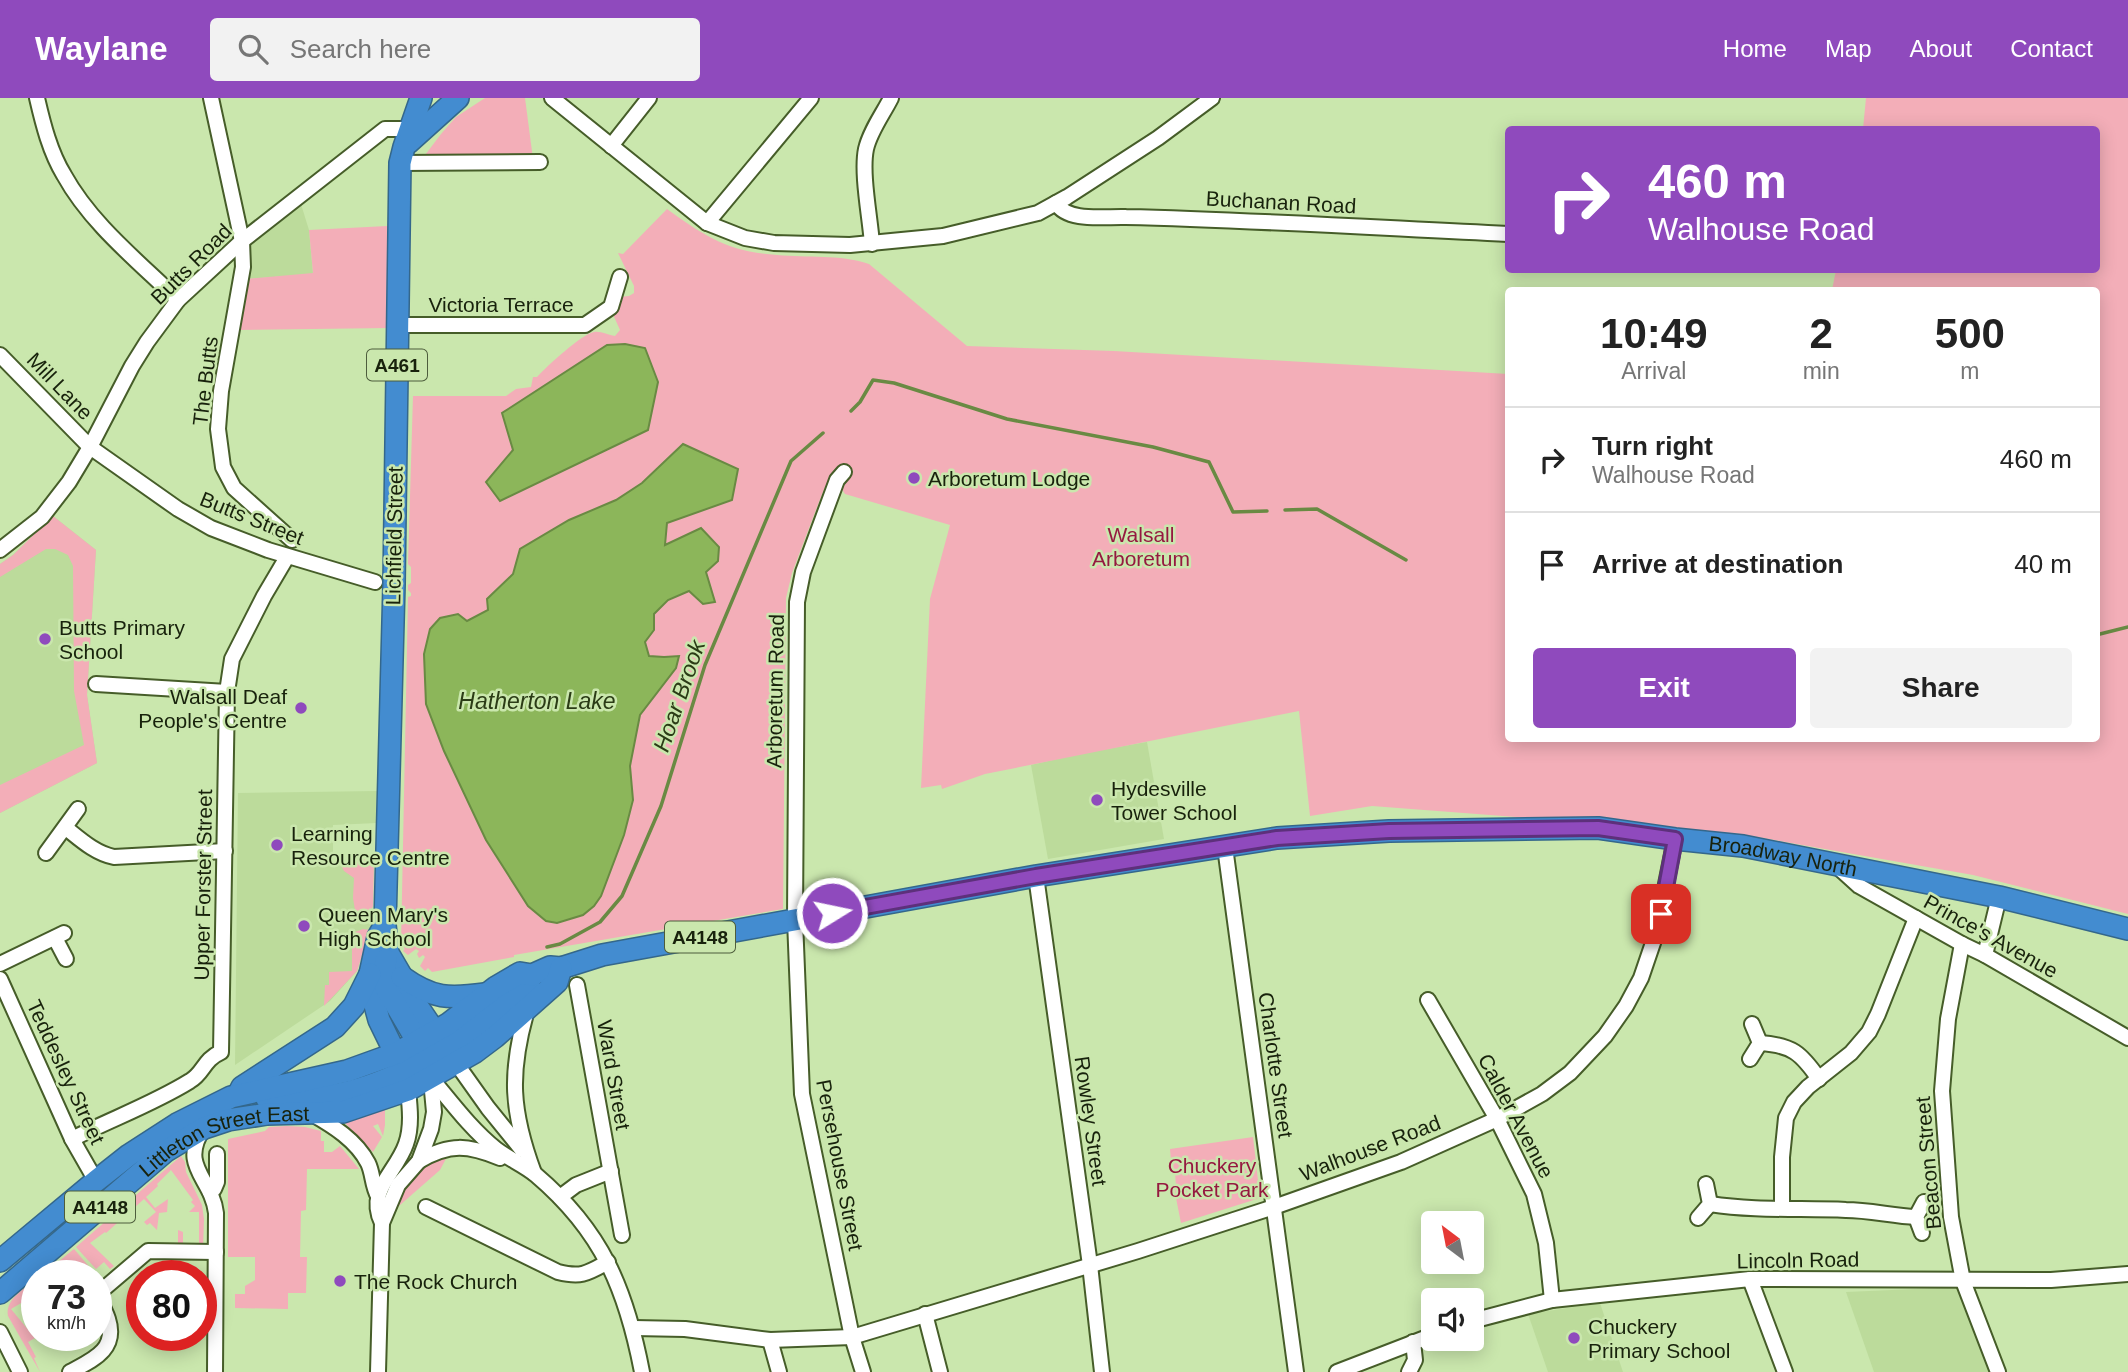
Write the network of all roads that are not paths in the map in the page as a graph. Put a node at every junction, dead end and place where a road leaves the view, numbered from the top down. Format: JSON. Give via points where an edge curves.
{"nodes":[{"id":1,"x":37,"y":98,"type":"edge"},
{"id":2,"x":211,"y":98,"type":"edge"},
{"id":3,"x":421,"y":98,"type":"edge"},
{"id":4,"x":458,"y":98,"type":"edge"},
{"id":5,"x":552,"y":98,"type":"edge"},
{"id":6,"x":649,"y":98,"type":"edge"},
{"id":7,"x":811,"y":98,"type":"edge"},
{"id":8,"x":891,"y":98,"type":"edge"},
{"id":9,"x":1212,"y":98,"type":"edge"},
{"id":10,"x":405,"y":146,"type":"junction"},
{"id":11,"x":611,"y":146,"type":"junction"},
{"id":12,"x":540,"y":162,"type":"dead end"},
{"id":13,"x":1062,"y":200,"type":"junction"},
{"id":14,"x":707,"y":223,"type":"junction"},
{"id":15,"x":1505,"y":234,"type":"edge"},
{"id":16,"x":243,"y":241,"type":"junction"},
{"id":17,"x":872,"y":244,"type":"junction"},
{"id":18,"x":620,"y":277,"type":"dead end"},
{"id":19,"x":178,"y":300,"type":"junction"},
{"id":20,"x":397,"y":325,"type":"junction"},
{"id":21,"x":0,"y":355,"type":"edge"},
{"id":22,"x":90,"y":447,"type":"junction"},
{"id":23,"x":844,"y":472,"type":"dead end"},
{"id":24,"x":292,"y":540,"type":"dead end"},
{"id":25,"x":0,"y":550,"type":"edge"},
{"id":26,"x":287,"y":557,"type":"junction"},
{"id":27,"x":374,"y":582,"type":"dead end"},
{"id":28,"x":96,"y":684,"type":"dead end"},
{"id":29,"x":228,"y":692,"type":"junction"},
{"id":30,"x":78,"y":809,"type":"dead end"},
{"id":31,"x":66,"y":828,"type":"junction"},
{"id":32,"x":1675,"y":839,"type":"junction"},
{"id":33,"x":1225,"y":848,"type":"junction"},
{"id":34,"x":225,"y":851,"type":"junction"},
{"id":35,"x":46,"y":853,"type":"dead end"},
{"id":36,"x":1837,"y":866,"type":"junction"},
{"id":37,"x":1036,"y":876,"type":"junction"},
{"id":38,"x":2000,"y":897,"type":"junction"},
{"id":39,"x":1916,"y":918,"type":"junction"},
{"id":40,"x":795,"y":920,"type":"junction"},
{"id":41,"x":385,"y":925,"type":"junction"},
{"id":42,"x":2128,"y":929,"type":"edge"},
{"id":43,"x":1962,"y":944,"type":"junction"},
{"id":44,"x":388,"y":953,"type":"junction"},
{"id":45,"x":1985,"y":955,"type":"junction"},
{"id":46,"x":66,"y":959,"type":"dead end"},
{"id":47,"x":0,"y":964,"type":"edge"},
{"id":48,"x":561,"y":968,"type":"junction"},
{"id":49,"x":370,"y":974,"type":"junction"},
{"id":50,"x":532,"y":975,"type":"junction"},
{"id":51,"x":402,"y":977,"type":"junction"},
{"id":52,"x":0,"y":979,"type":"edge"},
{"id":53,"x":577,"y":985,"type":"dead end"},
{"id":54,"x":488,"y":993,"type":"junction"},
{"id":55,"x":1428,"y":1000,"type":"dead end"},
{"id":56,"x":528,"y":1007,"type":"junction"},
{"id":57,"x":1752,"y":1024,"type":"dead end"},
{"id":58,"x":2128,"y":1038,"type":"edge"},
{"id":59,"x":1760,"y":1043,"type":"junction"},
{"id":60,"x":1750,"y":1059,"type":"dead end"},
{"id":61,"x":423,"y":1060,"type":"junction"},
{"id":62,"x":1819,"y":1079,"type":"junction"},
{"id":63,"x":244,"y":1094,"type":"junction"},
{"id":64,"x":312,"y":1114,"type":"junction"},
{"id":65,"x":1497,"y":1119,"type":"junction"},
{"id":66,"x":204,"y":1128,"type":"junction"},
{"id":67,"x":72,"y":1139,"type":"junction"},
{"id":68,"x":217,"y":1154,"type":"dead end"},
{"id":69,"x":419,"y":1161,"type":"junction"},
{"id":70,"x":611,"y":1171,"type":"junction"},
{"id":71,"x":534,"y":1172,"type":"junction"},
{"id":72,"x":96,"y":1181,"type":"junction"},
{"id":73,"x":1706,"y":1184,"type":"dead end"},
{"id":74,"x":210,"y":1192,"type":"junction"},
{"id":75,"x":378,"y":1196,"type":"junction"},
{"id":76,"x":560,"y":1197,"type":"junction"},
{"id":77,"x":1924,"y":1202,"type":"dead end"},
{"id":78,"x":1710,"y":1204,"type":"junction"},
{"id":79,"x":426,"y":1207,"type":"dead end"},
{"id":80,"x":1274,"y":1207,"type":"junction"},
{"id":81,"x":1782,"y":1208,"type":"junction"},
{"id":82,"x":1916,"y":1217,"type":"junction"},
{"id":83,"x":1698,"y":1218,"type":"dead end"},
{"id":84,"x":382,"y":1223,"type":"junction"},
{"id":85,"x":1922,"y":1233,"type":"dead end"},
{"id":86,"x":622,"y":1235,"type":"dead end"},
{"id":87,"x":216,"y":1252,"type":"junction"},
{"id":88,"x":0,"y":1261,"type":"edge"},
{"id":89,"x":608,"y":1262,"type":"junction"},
{"id":90,"x":1090,"y":1265,"type":"junction"},
{"id":91,"x":2128,"y":1274,"type":"edge"},
{"id":92,"x":1750,"y":1279,"type":"junction"},
{"id":93,"x":1963,"y":1281,"type":"junction"},
{"id":94,"x":0,"y":1293,"type":"edge"},
{"id":95,"x":1552,"y":1300,"type":"junction"},
{"id":96,"x":925,"y":1314,"type":"junction"},
{"id":97,"x":1484,"y":1318,"type":"edge"},
{"id":98,"x":634,"y":1328,"type":"junction"},
{"id":99,"x":0,"y":1332,"type":"edge"},
{"id":100,"x":852,"y":1337,"type":"junction"},
{"id":101,"x":1421,"y":1339,"type":"edge"},
{"id":102,"x":770,"y":1340,"type":"junction"},
{"id":103,"x":1413,"y":1342,"type":"junction"},
{"id":104,"x":20,"y":1372,"type":"edge"},
{"id":105,"x":70,"y":1372,"type":"edge"},
{"id":106,"x":215,"y":1372,"type":"edge"},
{"id":107,"x":378,"y":1372,"type":"edge"},
{"id":108,"x":642,"y":1372,"type":"edge"},
{"id":109,"x":779,"y":1372,"type":"edge"},
{"id":110,"x":863,"y":1372,"type":"edge"},
{"id":111,"x":940,"y":1372,"type":"edge"},
{"id":112,"x":1102,"y":1372,"type":"edge"},
{"id":113,"x":1296,"y":1372,"type":"edge"},
{"id":114,"x":1337,"y":1372,"type":"edge"},
{"id":115,"x":1409,"y":1372,"type":"edge"},
{"id":116,"x":1786,"y":1372,"type":"edge"},
{"id":117,"x":1998,"y":1372,"type":"edge"}],
"edges":[{"from":1,"to":19,"type":"street","via":[[52,151],[77,195]]},
{"from":2,"to":16,"type":"street","name":"The Butts"},
{"from":3,"to":10,"type":"highway","name":"Lichfield Street","number":"A461"},
{"from":4,"to":10,"type":"highway"},
{"from":5,"to":11,"type":"street"},
{"from":6,"to":11,"type":"street"},
{"from":7,"to":14,"type":"street"},
{"from":8,"to":17,"type":"street","via":[[866,149]]},
{"from":9,"to":13,"type":"street"},
{"from":10,"to":12,"type":"street","name":"Butts Road"},
{"from":10,"to":16,"type":"street","name":"Butts Road","via":[[385,128]]},
{"from":10,"to":20,"type":"highway","name":"Lichfield Street","number":"A461"},
{"from":11,"to":14,"type":"street"},
{"from":13,"to":15,"type":"street","name":"Buchanan Road","via":[[1064,212],[1080,216]]},
{"from":13,"to":17,"type":"street","via":[[1038,213],[988,226]]},
{"from":14,"to":17,"type":"street","via":[[728,233],[774,243]]},
{"from":16,"to":19,"type":"street","name":"Butts Road"},
{"from":16,"to":24,"type":"street","name":"The Butts","via":[[243,267],[221,391],[218,429],[223,467],[234,488]]},
{"from":18,"to":20,"type":"street","name":"Victoria Terrace","via":[[611,307],[585,325]]},
{"from":19,"to":22,"type":"street","name":"Butts Road","via":[[146,342]]},
{"from":20,"to":41,"type":"highway","name":"Lichfield Street","number":"A461"},
{"from":21,"to":22,"type":"street","name":"Mill Lane"},
{"from":22,"to":25,"type":"street","name":"Butts Road","via":[[42,517]]},
{"from":22,"to":26,"type":"street","name":"Butts Street","via":[[211,528]]},
{"from":23,"to":40,"type":"street","name":"Arboretum Road","via":[[803,572],[797,602]]},
{"from":26,"to":27,"type":"street","name":"Butts Street"},
{"from":26,"to":29,"type":"street","name":"Upper Forster Street","via":[[232,659]]},
{"from":28,"to":29,"type":"street"},
{"from":29,"to":34,"type":"street","name":"Upper Forster Street"},
{"from":30,"to":31,"type":"street"},
{"from":31,"to":34,"type":"street","via":[[90,847],[114,857]]},
{"from":31,"to":35,"type":"street"},
{"from":32,"to":33,"type":"highway","name":"Broadway North","number":"A4148","via":[[1598,828],[1389,831],[1277,838]]},
{"from":32,"to":36,"type":"highway","name":"Broadway North","number":"A4148","via":[[1743,846]]},
{"from":32,"to":65,"type":"street","name":"Walhouse Road","via":[[1656,934],[1626,1006],[1570,1073]]},
{"from":33,"to":37,"type":"highway","name":"Broadway North","number":"A4148"},
{"from":33,"to":80,"type":"street","name":"Charlotte Street"},
{"from":34,"to":67,"type":"street","name":"Upper Forster Street","via":[[221,1052],[211,1056],[194,1079]]},
{"from":36,"to":38,"type":"highway","name":"Broadway North","number":"A4148"},
{"from":36,"to":39,"type":"street","name":"Prince's Avenue","via":[[1859,886]]},
{"from":37,"to":40,"type":"highway","name":"Broadway North","number":"A4148"},
{"from":37,"to":90,"type":"street","name":"Rowley Street"},
{"from":38,"to":42,"type":"highway","name":"Broadway North","number":"A4148"},
{"from":38,"to":45,"type":"street"},
{"from":39,"to":43,"type":"street","name":"Prince's Avenue"},
{"from":39,"to":62,"type":"street","via":[[1869,1032]]},
{"from":40,"to":48,"type":"highway","name":"Broadway North","number":"A4148","via":[[601,954]]},
{"from":40,"to":100,"type":"street","name":"Persehouse Street","via":[[802,1094]]},
{"from":41,"to":44,"type":"highway","name":"Lichfield Street"},
{"from":41,"to":49,"type":"highway","name":"Lichfield Street","number":"A461"},
{"from":43,"to":45,"type":"street","name":"Prince's Avenue"},
{"from":43,"to":93,"type":"street","name":"Beacon Street","via":[[1948,1019],[1942,1091],[1951,1217]]},
{"from":44,"to":51,"type":"highway","name":"Lichfield Street"},
{"from":44,"to":61,"type":"highway","via":[[383,968],[386,988]]},
{"from":45,"to":58,"type":"street","name":"Prince's Avenue"},
{"from":46,"to":47,"type":"street","via":[[60,935]]},
{"from":48,"to":50,"type":"highway","name":"Broadway North","number":"A4148","via":[[550,967]]},
{"from":48,"to":56,"type":"highway","number":"A4148","via":[[557,982]]},
{"from":49,"to":61,"type":"highway","name":"Lichfield Street","number":"A461","via":[[374,1007]]},
{"from":49,"to":63,"type":"highway","via":[[354,1006],[335,1027],[242,1087]]},
{"from":50,"to":54,"type":"highway","name":"Broadway North","number":"A4148","via":[[520,973]]},
{"from":50,"to":61,"type":"highway","number":"A4148","via":[[527,986],[471,1031]]},
{"from":51,"to":54,"type":"highway","via":[[434,996]]},
{"from":51,"to":61,"type":"highway","name":"Lichfield Street"},
{"from":52,"to":67,"type":"street","name":"Teddesley Street"},
{"from":53,"to":70,"type":"street","name":"Ward Street"},
{"from":54,"to":61,"type":"highway","name":"Broadway North","number":"A4148"},
{"from":55,"to":65,"type":"street","name":"Calder Avenue"},
{"from":56,"to":61,"type":"highway","number":"A4148","via":[[495,1037]]},
{"from":56,"to":71,"type":"street","via":[[514,1084],[517,1122]]},
{"from":57,"to":59,"type":"street"},
{"from":59,"to":60,"type":"street"},
{"from":59,"to":62,"type":"street","via":[[1791,1048],[1807,1060]]},
{"from":61,"to":63,"type":"highway","name":"Littleton Street East","number":"A4148"},
{"from":61,"to":64,"type":"highway","name":"Littleton Street East","number":"A4148","via":[[386,1099],[342,1112]]},
{"from":61,"to":69,"type":"street","name":"Lichfield Street","via":[[434,1112]]},
{"from":61,"to":71,"type":"street","via":[[483,1138]]},
{"from":61,"to":71,"type":"street","via":[[488,1108],[525,1153]]},
{"from":61,"to":75,"type":"street","name":"Lichfield Street","via":[[408,1137]]},
{"from":62,"to":81,"type":"street","via":[[1794,1102],[1786,1118]]},
{"from":63,"to":72,"type":"highway","name":"Littleton Street East","number":"A4148","via":[[177,1124]]},
{"from":64,"to":66,"type":"highway","name":"Littleton Street East","number":"A4148","via":[[247,1116]]},
{"from":64,"to":75,"type":"street","via":[[357,1148],[367,1161]]},
{"from":65,"to":80,"type":"street","name":"Walhouse Road","via":[[1401,1162]]},
{"from":65,"to":95,"type":"street","name":"Calder Avenue","via":[[1534,1194],[1546,1243]]},
{"from":66,"to":74,"type":"street","via":[[193,1153]]},
{"from":66,"to":94,"type":"highway","name":"Littleton Street East","number":"A4148","via":[[166,1151]]},
{"from":67,"to":72,"type":"street","name":"Teddesley Street"},
{"from":68,"to":74,"type":"street","via":[[217,1182]]},
{"from":69,"to":71,"type":"street","via":[[459,1147],[484,1151]]},
{"from":69,"to":84,"type":"street","name":"Lichfield Street","via":[[398,1185]]},
{"from":70,"to":76,"type":"street"},
{"from":70,"to":86,"type":"street","name":"Ward Street"},
{"from":71,"to":76,"type":"street"},
{"from":72,"to":88,"type":"highway","name":"Littleton Street East","number":"A4148"},
{"from":73,"to":78,"type":"street"},
{"from":74,"to":87,"type":"street","via":[[216,1213]]},
{"from":75,"to":84,"type":"street","name":"Lichfield Street","via":[[377,1214]]},
{"from":76,"to":89,"type":"street"},
{"from":77,"to":82,"type":"street"},
{"from":78,"to":81,"type":"street","via":[[1754,1210]]},
{"from":78,"to":83,"type":"street"},
{"from":79,"to":89,"type":"street","via":[[558,1272],[586,1275]]},
{"from":80,"to":90,"type":"street","name":"Walhouse Road"},
{"from":80,"to":113,"type":"street","name":"Charlotte Street"},
{"from":81,"to":82,"type":"street"},
{"from":82,"to":85,"type":"street"},
{"from":84,"to":107,"type":"street","name":"Lichfield Street"},
{"from":87,"to":105,"type":"street","via":[[148,1251],[102,1289],[99,1297],[110,1331],[106,1347],[98,1357]]},
{"from":87,"to":106,"type":"street"},
{"from":89,"to":98,"type":"street"},
{"from":90,"to":96,"type":"street","name":"Walhouse Road"},
{"from":90,"to":112,"type":"street","name":"Rowley Street"},
{"from":91,"to":93,"type":"street","name":"Lincoln Road"},
{"from":92,"to":93,"type":"street","name":"Lincoln Road"},
{"from":92,"to":95,"type":"street","name":"Lincoln Road"},
{"from":92,"to":116,"type":"street"},
{"from":93,"to":117,"type":"street","name":"Beacon Street"},
{"from":95,"to":97,"type":"street","name":"Lincoln Road"},
{"from":96,"to":100,"type":"street","name":"Walhouse Road"},
{"from":96,"to":111,"type":"street"},
{"from":98,"to":102,"type":"street","name":"Walhouse Road"},
{"from":98,"to":108,"type":"street"},
{"from":99,"to":104,"type":"street"},
{"from":100,"to":102,"type":"street","name":"Walhouse Road"},
{"from":100,"to":110,"type":"street","name":"Persehouse Street"},
{"from":101,"to":103,"type":"street"},
{"from":102,"to":109,"type":"street"},
{"from":103,"to":114,"type":"street"},
{"from":103,"to":115,"type":"street","via":[[1415,1360]]}]}
